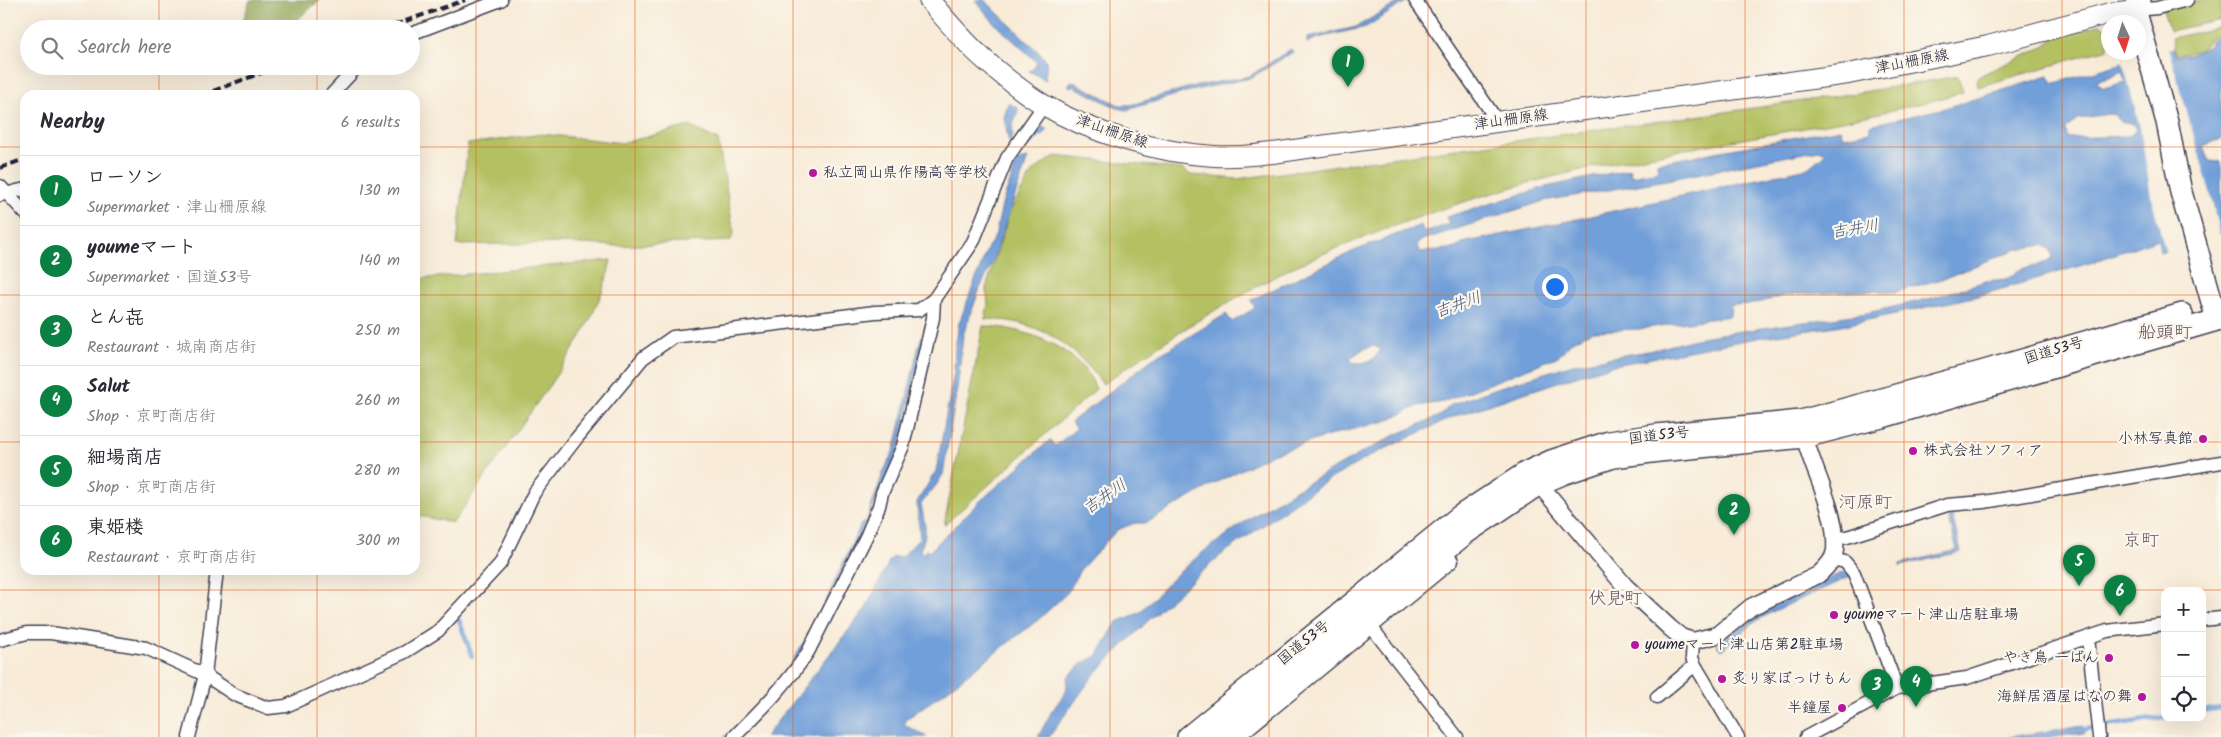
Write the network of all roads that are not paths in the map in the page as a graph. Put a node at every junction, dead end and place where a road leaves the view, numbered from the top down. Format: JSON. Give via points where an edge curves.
{"nodes":[{"id":1,"x":501,"y":0,"type":"edge"},
{"id":2,"x":929,"y":0,"type":"edge"},
{"id":3,"x":1415,"y":0,"type":"edge"},
{"id":4,"x":2187,"y":0,"type":"edge"},
{"id":5,"x":479,"y":3,"type":"edge"},
{"id":6,"x":2137,"y":6,"type":"edge"},
{"id":7,"x":420,"y":30,"type":"edge"},
{"id":8,"x":350,"y":75,"type":"edge"},
{"id":9,"x":336,"y":90,"type":"edge"},
{"id":10,"x":1044,"y":105,"type":"junction"},
{"id":11,"x":1498,"y":122,"type":"junction"},
{"id":12,"x":20,"y":189,"type":"edge"},
{"id":13,"x":2,"y":190,"type":"edge"},
{"id":14,"x":20,"y":208,"type":"edge"},
{"id":15,"x":934,"y":299,"type":"junction"},
{"id":16,"x":2216,"y":309,"type":"edge"},
{"id":17,"x":1802,"y":429,"type":"junction"},
{"id":18,"x":2221,"y":462,"type":"edge"},
{"id":19,"x":1539,"y":484,"type":"junction"},
{"id":20,"x":1460,"y":516,"type":"junction"},
{"id":21,"x":1834,"y":539,"type":"junction"},
{"id":22,"x":1444,"y":550,"type":"junction"},
{"id":23,"x":1832,"y":559,"type":"junction"},
{"id":24,"x":216,"y":575,"type":"edge"},
{"id":25,"x":2221,"y":618,"type":"edge"},
{"id":26,"x":2206,"y":620,"type":"edge"},
{"id":27,"x":2161,"y":625,"type":"edge"},
{"id":28,"x":1372,"y":628,"type":"junction"},
{"id":29,"x":2088,"y":638,"type":"junction"},
{"id":30,"x":0,"y":640,"type":"edge"},
{"id":31,"x":1693,"y":641,"type":"junction"},
{"id":32,"x":1695,"y":665,"type":"junction"},
{"id":33,"x":206,"y":675,"type":"junction"},
{"id":34,"x":1897,"y":688,"type":"junction"},
{"id":35,"x":1657,"y":697,"type":"dead end"},
{"id":36,"x":189,"y":737,"type":"edge"},
{"id":37,"x":734,"y":737,"type":"edge"},
{"id":38,"x":1188,"y":737,"type":"edge"},
{"id":39,"x":1215,"y":737,"type":"edge"},
{"id":40,"x":1238,"y":737,"type":"edge"},
{"id":41,"x":1457,"y":737,"type":"edge"},
{"id":42,"x":1738,"y":737,"type":"edge"},
{"id":43,"x":1806,"y":737,"type":"edge"},
{"id":44,"x":2100,"y":737,"type":"edge"}],
"edges":[{"from":1,"to":5,"type":"street"},
{"from":2,"to":10,"type":"main road","name":"津山柵原線","via":[[986,61]]},
{"from":3,"to":11,"type":"street"},
{"from":4,"to":6,"type":"street","via":[[2157,8]]},
{"from":5,"to":7,"type":"street"},
{"from":6,"to":11,"type":"main road","name":"津山柵原線","via":[[1988,46],[1858,73]]},
{"from":6,"to":16,"type":"highway","name":"国道53号","via":[[2181,192]]},
{"from":8,"to":9,"type":"street"},
{"from":10,"to":11,"type":"main road","name":"津山柵原線","via":[[1120,137],[1185,153],[1215,156]]},
{"from":10,"to":15,"type":"street","via":[[1007,158],[973,242]]},
{"from":12,"to":13,"type":"street"},
{"from":13,"to":14,"type":"street"},
{"from":15,"to":33,"type":"street","via":[[919,310],[875,312],[673,337],[643,358],[576,439],[534,493],[500,564],[438,631],[405,652],[286,706],[268,708],[235,695]]},
{"from":15,"to":37,"type":"street","via":[[933,318],[903,446],[866,537],[799,667]]},
{"from":16,"to":17,"type":"highway","name":"国道53号","via":[[1886,416]]},
{"from":17,"to":19,"type":"highway","name":"国道53号","via":[[1613,458]]},
{"from":17,"to":20,"type":"highway","name":"国道53号","via":[[1656,435],[1609,442],[1527,472]]},
{"from":17,"to":21,"type":"street","via":[[1831,518]]},
{"from":18,"to":21,"type":"street","via":[[1947,505]]},
{"from":19,"to":20,"type":"street","via":[[1533,480],[1523,483],[1477,511]]},
{"from":19,"to":22,"type":"highway","name":"国道53号"},
{"from":19,"to":31,"type":"street","via":[[1625,586],[1681,637]]},
{"from":20,"to":38,"type":"highway","name":"国道53号"},
{"from":21,"to":23,"type":"street"},
{"from":22,"to":28,"type":"street","via":[[1452,561]]},
{"from":22,"to":39,"type":"highway","name":"国道53号"},
{"from":23,"to":31,"type":"street","via":[[1818,575],[1751,607],[1717,635]]},
{"from":23,"to":34,"type":"street","via":[[1845,562],[1854,573]]},
{"from":24,"to":33,"type":"street"},
{"from":25,"to":26,"type":"street"},
{"from":27,"to":29,"type":"street"},
{"from":28,"to":40,"type":"street"},
{"from":28,"to":41,"type":"street"},
{"from":29,"to":34,"type":"street","via":[[1967,678]]},
{"from":29,"to":44,"type":"street"},
{"from":30,"to":33,"type":"street","via":[[27,632],[116,642],[146,648]]},
{"from":31,"to":32,"type":"street"},
{"from":32,"to":35,"type":"street"},
{"from":32,"to":42,"type":"street"},
{"from":33,"to":36,"type":"street"},
{"from":34,"to":43,"type":"street"}]}
